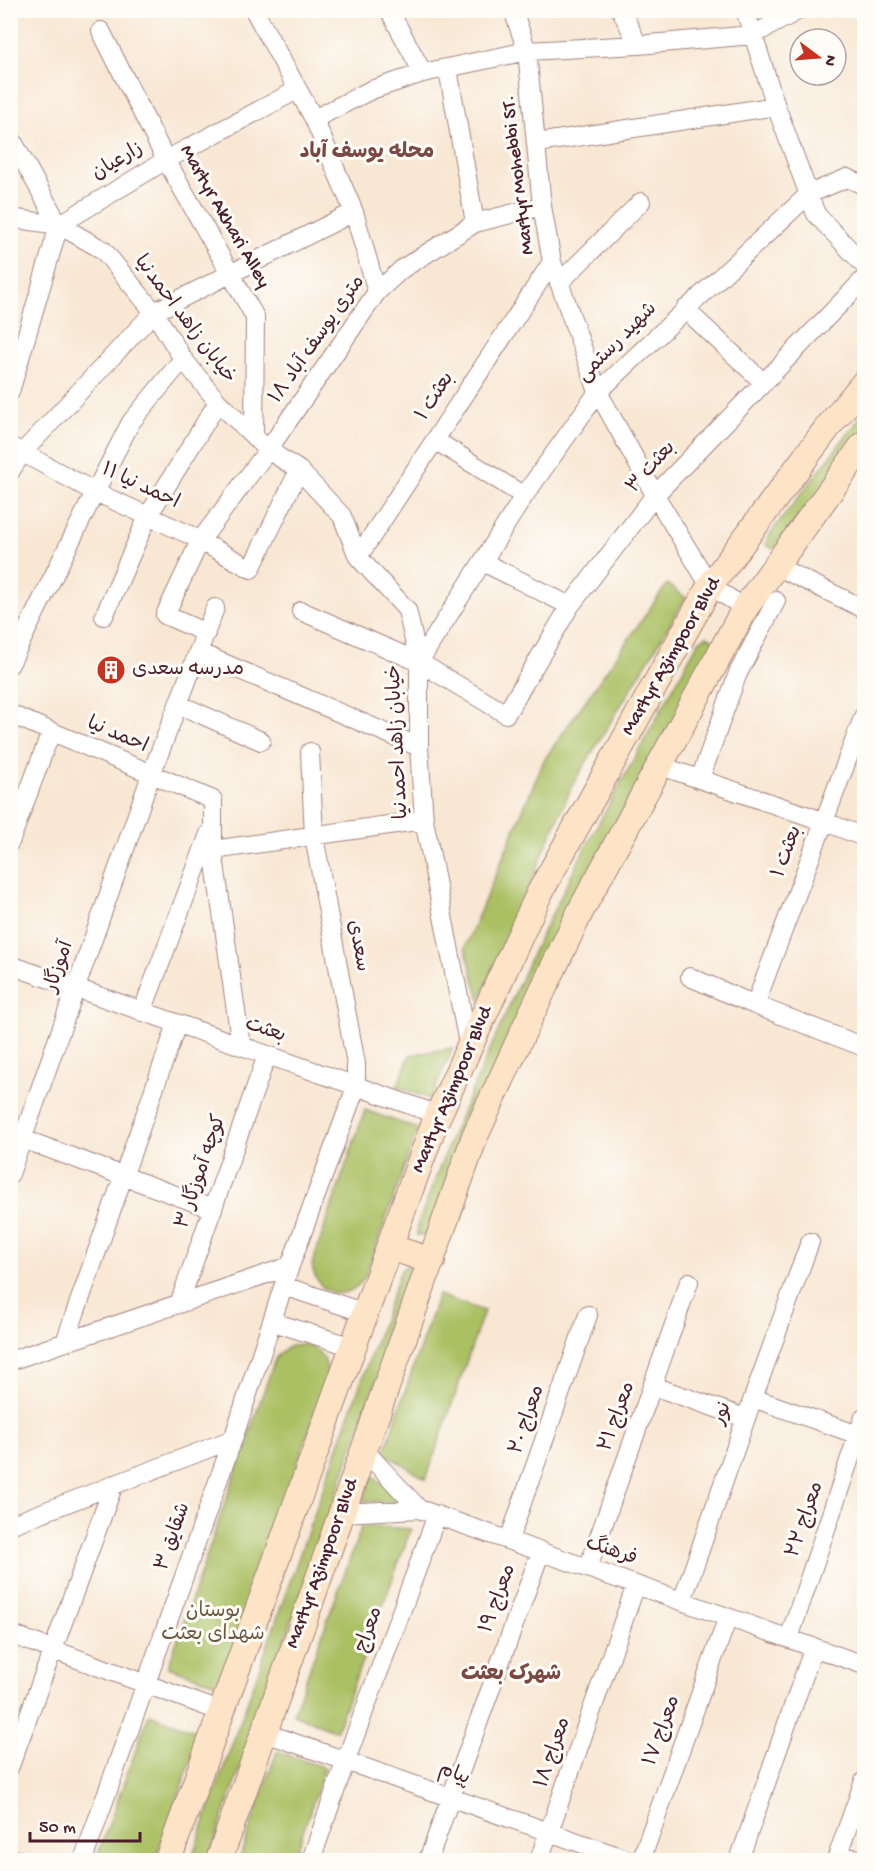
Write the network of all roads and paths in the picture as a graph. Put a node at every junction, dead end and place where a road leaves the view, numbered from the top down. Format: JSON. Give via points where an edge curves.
{"nodes":[{"id":1,"x":254,"y":10,"type":"edge"},
{"id":2,"x":389,"y":10,"type":"edge"},
{"id":3,"x":513,"y":10,"type":"edge"},
{"id":4,"x":621,"y":10,"type":"edge"},
{"id":5,"x":745,"y":10,"type":"edge"},
{"id":6,"x":799,"y":10,"type":"edge"},
{"id":7,"x":101,"y":31,"type":"dead end"},
{"id":8,"x":753,"y":35,"type":"junction"},
{"id":9,"x":638,"y":45,"type":"junction"},
{"id":10,"x":527,"y":51,"type":"junction"},
{"id":11,"x":448,"y":69,"type":"junction"},
{"id":12,"x":423,"y":73,"type":"junction"},
{"id":13,"x":297,"y":90,"type":"junction"},
{"id":14,"x":776,"y":106,"type":"junction"},
{"id":15,"x":314,"y":120,"type":"junction"},
{"id":16,"x":10,"y":136,"type":"edge"},
{"id":17,"x":537,"y":143,"type":"junction"},
{"id":18,"x":166,"y":160,"type":"junction"},
{"id":19,"x":864,"y":185,"type":"edge"},
{"id":20,"x":809,"y":194,"type":"junction"},
{"id":21,"x":641,"y":202,"type":"dead end"},
{"id":22,"x":542,"y":206,"type":"junction"},
{"id":23,"x":354,"y":212,"type":"junction"},
{"id":24,"x":10,"y":218,"type":"edge"},
{"id":25,"x":475,"y":223,"type":"junction"},
{"id":26,"x":59,"y":225,"type":"junction"},
{"id":27,"x":552,"y":262,"type":"junction"},
{"id":28,"x":864,"y":265,"type":"edge"},
{"id":29,"x":231,"y":273,"type":"junction"},
{"id":30,"x":864,"y":279,"type":"edge"},
{"id":31,"x":559,"y":283,"type":"junction"},
{"id":32,"x":377,"y":292,"type":"junction"},
{"id":33,"x":686,"y":309,"type":"junction"},
{"id":34,"x":154,"y":312,"type":"junction"},
{"id":35,"x":183,"y":359,"type":"junction"},
{"id":36,"x":764,"y":383,"type":"junction"},
{"id":37,"x":864,"y":383,"type":"edge"},
{"id":38,"x":10,"y":392,"type":"edge"},
{"id":39,"x":598,"y":392,"type":"junction"},
{"id":40,"x":218,"y":402,"type":"junction"},
{"id":41,"x":254,"y":437,"type":"junction"},
{"id":42,"x":435,"y":440,"type":"junction"},
{"id":43,"x":864,"y":444,"type":"edge"},
{"id":44,"x":16,"y":449,"type":"edge"},
{"id":45,"x":268,"y":450,"type":"junction"},
{"id":46,"x":299,"y":470,"type":"junction"},
{"id":47,"x":10,"y":472,"type":"edge"},
{"id":48,"x":95,"y":492,"type":"junction"},
{"id":49,"x":655,"y":495,"type":"junction"},
{"id":50,"x":524,"y":496,"type":"junction"},
{"id":51,"x":148,"y":516,"type":"junction"},
{"id":52,"x":200,"y":541,"type":"junction"},
{"id":53,"x":741,"y":545,"type":"junction"},
{"id":54,"x":358,"y":558,"type":"junction"},
{"id":55,"x":483,"y":562,"type":"junction"},
{"id":56,"x":776,"y":566,"type":"junction"},
{"id":57,"x":710,"y":586,"type":"junction"},
{"id":58,"x":776,"y":602,"type":"dead end"},
{"id":59,"x":570,"y":606,"type":"junction"},
{"id":60,"x":215,"y":608,"type":"dead end"},
{"id":61,"x":745,"y":608,"type":"junction"},
{"id":62,"x":864,"y":609,"type":"edge"},
{"id":63,"x":300,"y":611,"type":"dead end"},
{"id":64,"x":104,"y":616,"type":"dead end"},
{"id":65,"x":206,"y":633,"type":"junction"},
{"id":66,"x":198,"y":652,"type":"junction"},
{"id":67,"x":419,"y":662,"type":"junction"},
{"id":68,"x":10,"y":664,"type":"edge"},
{"id":69,"x":178,"y":704,"type":"junction"},
{"id":70,"x":10,"y":714,"type":"edge"},
{"id":71,"x":864,"y":715,"type":"edge"},
{"id":72,"x":51,"y":732,"type":"junction"},
{"id":73,"x":261,"y":741,"type":"dead end"},
{"id":74,"x":419,"y":747,"type":"junction"},
{"id":75,"x":310,"y":752,"type":"dead end"},
{"id":76,"x":658,"y":765,"type":"junction"},
{"id":77,"x":151,"y":775,"type":"junction"},
{"id":78,"x":700,"y":779,"type":"junction"},
{"id":79,"x":424,"y":820,"type":"junction"},
{"id":80,"x":823,"y":821,"type":"junction"},
{"id":81,"x":213,"y":824,"type":"junction"},
{"id":82,"x":314,"y":836,"type":"junction"},
{"id":83,"x":864,"y":837,"type":"edge"},
{"id":84,"x":10,"y":842,"type":"edge"},
{"id":85,"x":213,"y":850,"type":"junction"},
{"id":86,"x":10,"y":965,"type":"edge"},
{"id":87,"x":690,"y":976,"type":"dead end"},
{"id":88,"x":76,"y":989,"type":"junction"},
{"id":89,"x":755,"y":1005,"type":"junction"},
{"id":90,"x":142,"y":1012,"type":"junction"},
{"id":91,"x":177,"y":1024,"type":"junction"},
{"id":92,"x":241,"y":1046,"type":"junction"},
{"id":93,"x":864,"y":1047,"type":"edge"},
{"id":94,"x":469,"y":1048,"type":"junction"},
{"id":95,"x":267,"y":1055,"type":"junction"},
{"id":96,"x":356,"y":1086,"type":"junction"},
{"id":97,"x":439,"y":1115,"type":"junction"},
{"id":98,"x":23,"y":1139,"type":"junction"},
{"id":99,"x":10,"y":1174,"type":"edge"},
{"id":100,"x":125,"y":1176,"type":"junction"},
{"id":101,"x":213,"y":1209,"type":"junction"},
{"id":102,"x":810,"y":1242,"type":"dead end"},
{"id":103,"x":389,"y":1247,"type":"junction"},
{"id":104,"x":432,"y":1261,"type":"junction"},
{"id":105,"x":290,"y":1266,"type":"junction"},
{"id":106,"x":689,"y":1282,"type":"dead end"},
{"id":107,"x":284,"y":1286,"type":"junction"},
{"id":108,"x":179,"y":1304,"type":"junction"},
{"id":109,"x":365,"y":1313,"type":"junction"},
{"id":110,"x":588,"y":1315,"type":"dead end"},
{"id":111,"x":273,"y":1322,"type":"junction"},
{"id":112,"x":65,"y":1342,"type":"junction"},
{"id":113,"x":353,"y":1347,"type":"junction"},
{"id":114,"x":10,"y":1360,"type":"edge"},
{"id":115,"x":653,"y":1386,"type":"junction"},
{"id":116,"x":753,"y":1398,"type":"junction"},
{"id":117,"x":746,"y":1418,"type":"junction"},
{"id":118,"x":863,"y":1430,"type":"edge"},
{"id":119,"x":232,"y":1439,"type":"junction"},
{"id":120,"x":364,"y":1450,"type":"junction"},
{"id":121,"x":114,"y":1484,"type":"junction"},
{"id":122,"x":419,"y":1509,"type":"junction"},
{"id":123,"x":342,"y":1513,"type":"junction"},
{"id":124,"x":437,"y":1515,"type":"junction"},
{"id":125,"x":10,"y":1525,"type":"edge"},
{"id":126,"x":509,"y":1540,"type":"junction"},
{"id":127,"x":541,"y":1551,"type":"junction"},
{"id":128,"x":588,"y":1568,"type":"junction"},
{"id":129,"x":636,"y":1585,"type":"junction"},
{"id":130,"x":682,"y":1601,"type":"junction"},
{"id":131,"x":728,"y":1617,"type":"junction"},
{"id":132,"x":10,"y":1634,"type":"edge"},
{"id":133,"x":789,"y":1638,"type":"junction"},
{"id":134,"x":814,"y":1647,"type":"junction"},
{"id":135,"x":53,"y":1650,"type":"junction"},
{"id":136,"x":864,"y":1665,"type":"edge"},
{"id":137,"x":146,"y":1684,"type":"junction"},
{"id":138,"x":222,"y":1712,"type":"junction"},
{"id":139,"x":263,"y":1732,"type":"junction"},
{"id":140,"x":346,"y":1760,"type":"junction"},
{"id":141,"x":10,"y":1766,"type":"edge"},
{"id":142,"x":864,"y":1781,"type":"edge"},
{"id":143,"x":450,"y":1797,"type":"junction"},
{"id":144,"x":550,"y":1833,"type":"junction"},
{"id":145,"x":10,"y":1858,"type":"edge"},
{"id":146,"x":837,"y":1859,"type":"edge"},
{"id":147,"x":18,"y":1860,"type":"edge"},
{"id":148,"x":82,"y":1860,"type":"edge"},
{"id":149,"x":168,"y":1860,"type":"edge"},
{"id":150,"x":219,"y":1860,"type":"edge"},
{"id":151,"x":311,"y":1860,"type":"edge"},
{"id":152,"x":428,"y":1860,"type":"edge"},
{"id":153,"x":540,"y":1860,"type":"edge"},
{"id":154,"x":629,"y":1860,"type":"edge"},
{"id":155,"x":641,"y":1860,"type":"edge"},
{"id":156,"x":739,"y":1860,"type":"edge"},
{"id":157,"x":863,"y":1860,"type":"edge"}],
"edges":[{"from":1,"to":13,"type":"street"},
{"from":2,"to":12,"type":"street"},
{"from":3,"to":10,"type":"street","name":"Martyr Mohebbi ST."},
{"from":4,"to":9,"type":"street"},
{"from":5,"to":8,"type":"street"},
{"from":6,"to":8,"type":"street"},
{"from":7,"to":18,"type":"street","name":"Martyr Akhari Alley"},
{"from":8,"to":9,"type":"street"},
{"from":8,"to":14,"type":"street"},
{"from":9,"to":10,"type":"street"},
{"from":10,"to":11,"type":"street"},
{"from":10,"to":17,"type":"street","name":"Martyr Mohebbi ST."},
{"from":11,"to":12,"type":"street"},
{"from":11,"to":25,"type":"street"},
{"from":12,"to":15,"type":"street","via":[[371,90]]},
{"from":13,"to":15,"type":"street"},
{"from":13,"to":18,"type":"street","name":"زارعیان"},
{"from":14,"to":17,"type":"street"},
{"from":14,"to":20,"type":"street"},
{"from":15,"to":23,"type":"street"},
{"from":16,"to":26,"type":"street"},
{"from":17,"to":22,"type":"street","name":"Martyr Mohebbi ST."},
{"from":18,"to":26,"type":"street","name":"زارعیان"},
{"from":18,"to":29,"type":"street","name":"Martyr Akhari Alley"},
{"from":19,"to":20,"type":"street","name":"شهید رستمی","via":[[847,178]]},
{"from":20,"to":28,"type":"street","via":[[816,214]]},
{"from":20,"to":33,"type":"street","name":"شهید رستمی"},
{"from":21,"to":31,"type":"street"},
{"from":22,"to":25,"type":"street","name":"۱۸ متری یوسف آباد"},
{"from":22,"to":27,"type":"street","name":"Martyr Mohebbi ST."},
{"from":23,"to":29,"type":"street"},
{"from":23,"to":32,"type":"street"},
{"from":24,"to":26,"type":"street","name":"خیابان زاهد احمدنیا"},
{"from":25,"to":32,"type":"street","name":"۱۸ متری یوسف آباد","via":[[402,269]]},
{"from":26,"to":34,"type":"street","name":"خیابان زاهد احمدنیا","via":[[103,250]]},
{"from":26,"to":38,"type":"street"},
{"from":27,"to":31,"type":"street","name":"Martyr Mohebbi ST."},
{"from":27,"to":42,"type":"street","name":"بعثت ۱"},
{"from":29,"to":34,"type":"street"},
{"from":29,"to":41,"type":"street","name":"Martyr Akhari Alley","via":[[255,316]]},
{"from":30,"to":36,"type":"street","name":"بعثت ۳"},
{"from":31,"to":39,"type":"street","name":"Martyr Mohebbi ST."},
{"from":32,"to":45,"type":"street","name":"۱۸ متری یوسف آباد"},
{"from":33,"to":36,"type":"street"},
{"from":33,"to":39,"type":"street","name":"شهید رستمی"},
{"from":34,"to":35,"type":"street","name":"خیابان زاهد احمدنیا"},
{"from":34,"to":44,"type":"street"},
{"from":35,"to":40,"type":"street","name":"خیابان زاهد احمدنیا"},
{"from":35,"to":48,"type":"street","via":[[131,422]]},
{"from":36,"to":49,"type":"street","name":"بعثت ۳"},
{"from":37,"to":53,"type":"main road","name":"Martyr Azimpoor Blvd"},
{"from":39,"to":49,"type":"street","name":"Martyr Mohebbi ST."},
{"from":39,"to":50,"type":"street","name":"شهید رستمی"},
{"from":40,"to":41,"type":"street","name":"خیابان زاهد احمدنیا"},
{"from":40,"to":51,"type":"street"},
{"from":41,"to":45,"type":"street","name":"خیابان زاهد احمدنیا"},
{"from":42,"to":50,"type":"street"},
{"from":42,"to":54,"type":"street","name":"بعثت ۱"},
{"from":43,"to":56,"type":"main road","name":"Martyr Azimpoor Blvd"},
{"from":44,"to":47,"type":"street"},
{"from":44,"to":48,"type":"street","name":"احمد نیا ۱۱"},
{"from":45,"to":46,"type":"street","name":"خیابان زاهد احمدنیا"},
{"from":45,"to":52,"type":"street","name":"۱۸ متری یوسف آباد"},
{"from":46,"to":52,"type":"street","name":"احمد نیا ۱۱","via":[[251,569]]},
{"from":46,"to":54,"type":"street","name":"خیابان زاهد احمدنیا","via":[[342,516]]},
{"from":48,"to":51,"type":"street","name":"احمد نیا ۱۱"},
{"from":48,"to":68,"type":"street"},
{"from":49,"to":57,"type":"street","name":"Martyr Mohebbi ST."},
{"from":49,"to":59,"type":"street","name":"بعثت ۳"},
{"from":50,"to":55,"type":"street","name":"شهید رستمی"},
{"from":51,"to":52,"type":"street","name":"احمد نیا ۱۱"},
{"from":51,"to":64,"type":"street"},
{"from":52,"to":65,"type":"street","name":"۱۸ متری یوسف آباد","via":[[165,615]]},
{"from":53,"to":56,"type":"main road"},
{"from":53,"to":57,"type":"main road","name":"Martyr Azimpoor Blvd"},
{"from":54,"to":67,"type":"street","name":"خیابان زاهد احمدنیا","via":[[407,610]]},
{"from":55,"to":59,"type":"street"},
{"from":55,"to":67,"type":"street","name":"شهید رستمی"},
{"from":56,"to":61,"type":"main road","name":"Martyr Azimpoor Blvd"},
{"from":56,"to":62,"type":"street"},
{"from":57,"to":61,"type":"street"},
{"from":57,"to":94,"type":"main road","name":"Martyr Azimpoor Blvd","via":[[540,892]]},
{"from":58,"to":78,"type":"street","via":[[738,673]]},
{"from":59,"to":67,"type":"street","name":"بعثت ۳","via":[[506,714]]},
{"from":60,"to":65,"type":"street","name":"احمد نیا"},
{"from":61,"to":76,"type":"main road","name":"Martyr Azimpoor Blvd"},
{"from":63,"to":67,"type":"street"},
{"from":65,"to":66,"type":"street","name":"احمد نیا"},
{"from":66,"to":69,"type":"street","name":"احمد نیا"},
{"from":66,"to":74,"type":"street"},
{"from":67,"to":74,"type":"street","name":"خیابان زاهد احمدنیا"},
{"from":69,"to":73,"type":"street"},
{"from":69,"to":77,"type":"street","name":"احمد نیا"},
{"from":70,"to":72,"type":"street","name":"احمد نیا"},
{"from":71,"to":80,"type":"street","name":"بعثت ۱"},
{"from":72,"to":77,"type":"street","name":"احمد نیا"},
{"from":72,"to":84,"type":"street"},
{"from":74,"to":79,"type":"street","name":"خیابان زاهد احمدنیا"},
{"from":75,"to":82,"type":"street","name":"سعدی"},
{"from":76,"to":78,"type":"street"},
{"from":76,"to":104,"type":"main road","name":"Martyr Azimpoor Blvd","via":[[581,910],[475,1136]]},
{"from":77,"to":81,"type":"street","via":[[213,800]]},
{"from":77,"to":88,"type":"street","name":"آموزگار"},
{"from":78,"to":80,"type":"street"},
{"from":79,"to":82,"type":"street"},
{"from":79,"to":94,"type":"street","name":"خیابان زاهد احمدنیا"},
{"from":80,"to":83,"type":"street"},
{"from":80,"to":89,"type":"street","name":"بعثت ۱"},
{"from":81,"to":85,"type":"street"},
{"from":81,"to":90,"type":"street"},
{"from":82,"to":85,"type":"street"},
{"from":82,"to":96,"type":"street","name":"سعدی","via":[[356,1064]]},
{"from":85,"to":92,"type":"street"},
{"from":86,"to":88,"type":"street","name":"بعثت"},
{"from":87,"to":89,"type":"street"},
{"from":88,"to":90,"type":"street","name":"بعثت"},
{"from":88,"to":98,"type":"street","name":"آموزگار"},
{"from":89,"to":93,"type":"street"},
{"from":90,"to":91,"type":"street","name":"بعثت"},
{"from":91,"to":92,"type":"street","name":"بعثت"},
{"from":91,"to":100,"type":"street"},
{"from":92,"to":95,"type":"street","name":"بعثت"},
{"from":94,"to":97,"type":"main road","name":"Martyr Azimpoor Blvd"},
{"from":95,"to":96,"type":"street","name":"بعثت"},
{"from":95,"to":101,"type":"street","name":"کوچه آموزگار ۳"},
{"from":96,"to":97,"type":"street","name":"بعثت"},
{"from":96,"to":105,"type":"street","name":"شقایق ۳"},
{"from":97,"to":103,"type":"main road","name":"Martyr Azimpoor Blvd"},
{"from":98,"to":99,"type":"street","name":"آموزگار"},
{"from":98,"to":100,"type":"street"},
{"from":100,"to":101,"type":"street"},
{"from":100,"to":112,"type":"street"},
{"from":101,"to":108,"type":"street","name":"کوچه آموزگار ۳"},
{"from":102,"to":116,"type":"street","name":"نور"},
{"from":103,"to":104,"type":"main road"},
{"from":103,"to":109,"type":"main road","name":"Martyr Azimpoor Blvd"},
{"from":104,"to":120,"type":"main road","name":"Martyr Azimpoor Blvd"},
{"from":105,"to":107,"type":"street","name":"شقایق ۳"},
{"from":105,"to":108,"type":"street"},
{"from":106,"to":115,"type":"street","name":"معراج ۲۱"},
{"from":107,"to":109,"type":"street"},
{"from":107,"to":111,"type":"street","name":"شقایق ۳"},
{"from":108,"to":112,"type":"street"},
{"from":109,"to":113,"type":"main road","name":"Martyr Azimpoor Blvd"},
{"from":110,"to":126,"type":"street","name":"معراج ۲۰"},
{"from":111,"to":113,"type":"street"},
{"from":111,"to":119,"type":"street","name":"شقایق ۳"},
{"from":112,"to":114,"type":"street"},
{"from":113,"to":138,"type":"main road","name":"Martyr Azimpoor Blvd"},
{"from":115,"to":117,"type":"street"},
{"from":115,"to":128,"type":"street","name":"معراج ۲۱"},
{"from":116,"to":117,"type":"street","name":"نور"},
{"from":116,"to":118,"type":"street"},
{"from":117,"to":130,"type":"street","name":"نور"},
{"from":118,"to":133,"type":"street","name":"معراج ۲۲"},
{"from":119,"to":121,"type":"street"},
{"from":119,"to":137,"type":"street","name":"شقایق ۳"},
{"from":120,"to":122,"type":"street","name":"فرهنگ"},
{"from":120,"to":123,"type":"main road","name":"Martyr Azimpoor Blvd"},
{"from":121,"to":125,"type":"street"},
{"from":121,"to":135,"type":"street"},
{"from":122,"to":123,"type":"street"},
{"from":122,"to":124,"type":"street","name":"فرهنگ"},
{"from":123,"to":139,"type":"main road","name":"Martyr Azimpoor Blvd"},
{"from":124,"to":126,"type":"street","name":"فرهنگ"},
{"from":124,"to":140,"type":"street","name":"معراج"},
{"from":126,"to":127,"type":"street","name":"فرهنگ"},
{"from":127,"to":128,"type":"street","name":"فرهنگ"},
{"from":127,"to":143,"type":"street","name":"معراج ۱۹"},
{"from":128,"to":129,"type":"street","name":"فرهنگ"},
{"from":129,"to":130,"type":"street","name":"فرهنگ"},
{"from":129,"to":144,"type":"street","name":"معراج ۱۸"},
{"from":130,"to":131,"type":"street","name":"فرهنگ"},
{"from":131,"to":133,"type":"street","name":"فرهنگ"},
{"from":131,"to":155,"type":"street","name":"معراج ۱۷"},
{"from":132,"to":135,"type":"street"},
{"from":133,"to":134,"type":"street","name":"فرهنگ"},
{"from":134,"to":136,"type":"street","name":"فرهنگ"},
{"from":134,"to":156,"type":"street"},
{"from":135,"to":137,"type":"street"},
{"from":135,"to":141,"type":"street"},
{"from":137,"to":138,"type":"street"},
{"from":137,"to":148,"type":"street","name":"شقایق ۳"},
{"from":138,"to":149,"type":"main road","name":"Martyr Azimpoor Blvd"},
{"from":139,"to":140,"type":"street","name":"پیام"},
{"from":139,"to":150,"type":"main road","name":"Martyr Azimpoor Blvd"},
{"from":140,"to":143,"type":"street","name":"پیام"},
{"from":140,"to":151,"type":"street","name":"معراج"},
{"from":142,"to":146,"type":"street"},
{"from":143,"to":144,"type":"street","name":"پیام"},
{"from":143,"to":152,"type":"street","name":"معراج ۱۹"},
{"from":144,"to":153,"type":"street","name":"معراج ۱۸"},
{"from":144,"to":154,"type":"street","name":"پیام"},
{"from":145,"to":147,"type":"street"},
{"from":146,"to":157,"type":"street"}]}
